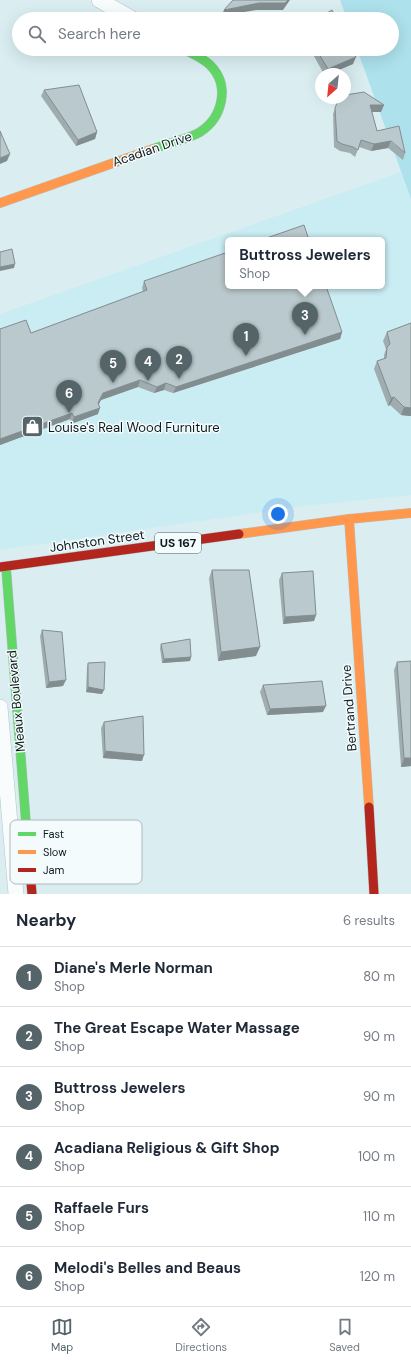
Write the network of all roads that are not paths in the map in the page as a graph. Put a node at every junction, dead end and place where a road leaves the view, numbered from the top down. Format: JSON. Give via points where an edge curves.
{"nodes":[{"id":1,"x":99,"y":0,"type":"edge"},
{"id":2,"x":120,"y":12,"type":"edge"},
{"id":3,"x":195,"y":56,"type":"edge"},
{"id":4,"x":0,"y":203,"type":"edge"},
{"id":5,"x":411,"y":513,"type":"edge"},
{"id":6,"x":350,"y":519,"type":"junction"},
{"id":7,"x":3,"y":567,"type":"edge"},
{"id":8,"x":0,"y":707,"type":"edge"},
{"id":9,"x":25,"y":812,"type":"junction"},
{"id":10,"x":9,"y":814,"type":"junction"},
{"id":11,"x":26,"y":820,"type":"edge"},
{"id":12,"x":10,"y":825,"type":"edge"},
{"id":13,"x":15,"y":884,"type":"edge"},
{"id":14,"x":31,"y":884,"type":"edge"},
{"id":15,"x":16,"y":894,"type":"edge"},
{"id":16,"x":32,"y":894,"type":"edge"},
{"id":17,"x":374,"y":894,"type":"edge"}],
"edges":[{"from":1,"to":2,"type":"street"},
{"from":3,"to":4,"type":"main road","name":"Acadian Drive","via":[[210,66],[221,81],[221,105],[216,118],[207,128]]},
{"from":5,"to":6,"type":"main road","name":"Johnston Street","number":"US 167"},
{"from":6,"to":7,"type":"main road","name":"Johnston Street","number":"US 167"},
{"from":6,"to":17,"type":"main road","name":"Bertrand Drive"},
{"from":7,"to":9,"type":"main road","name":"Meaux Boulevard"},
{"from":8,"to":10,"type":"street","name":"Meaux Boulevard"},
{"from":9,"to":10,"type":"street"},
{"from":9,"to":11,"type":"main road","name":"Meaux Boulevard"},
{"from":10,"to":12,"type":"street","name":"Meaux Boulevard"},
{"from":13,"to":15,"type":"street","name":"Meaux Boulevard"},
{"from":14,"to":16,"type":"main road","name":"Meaux Boulevard"}]}
